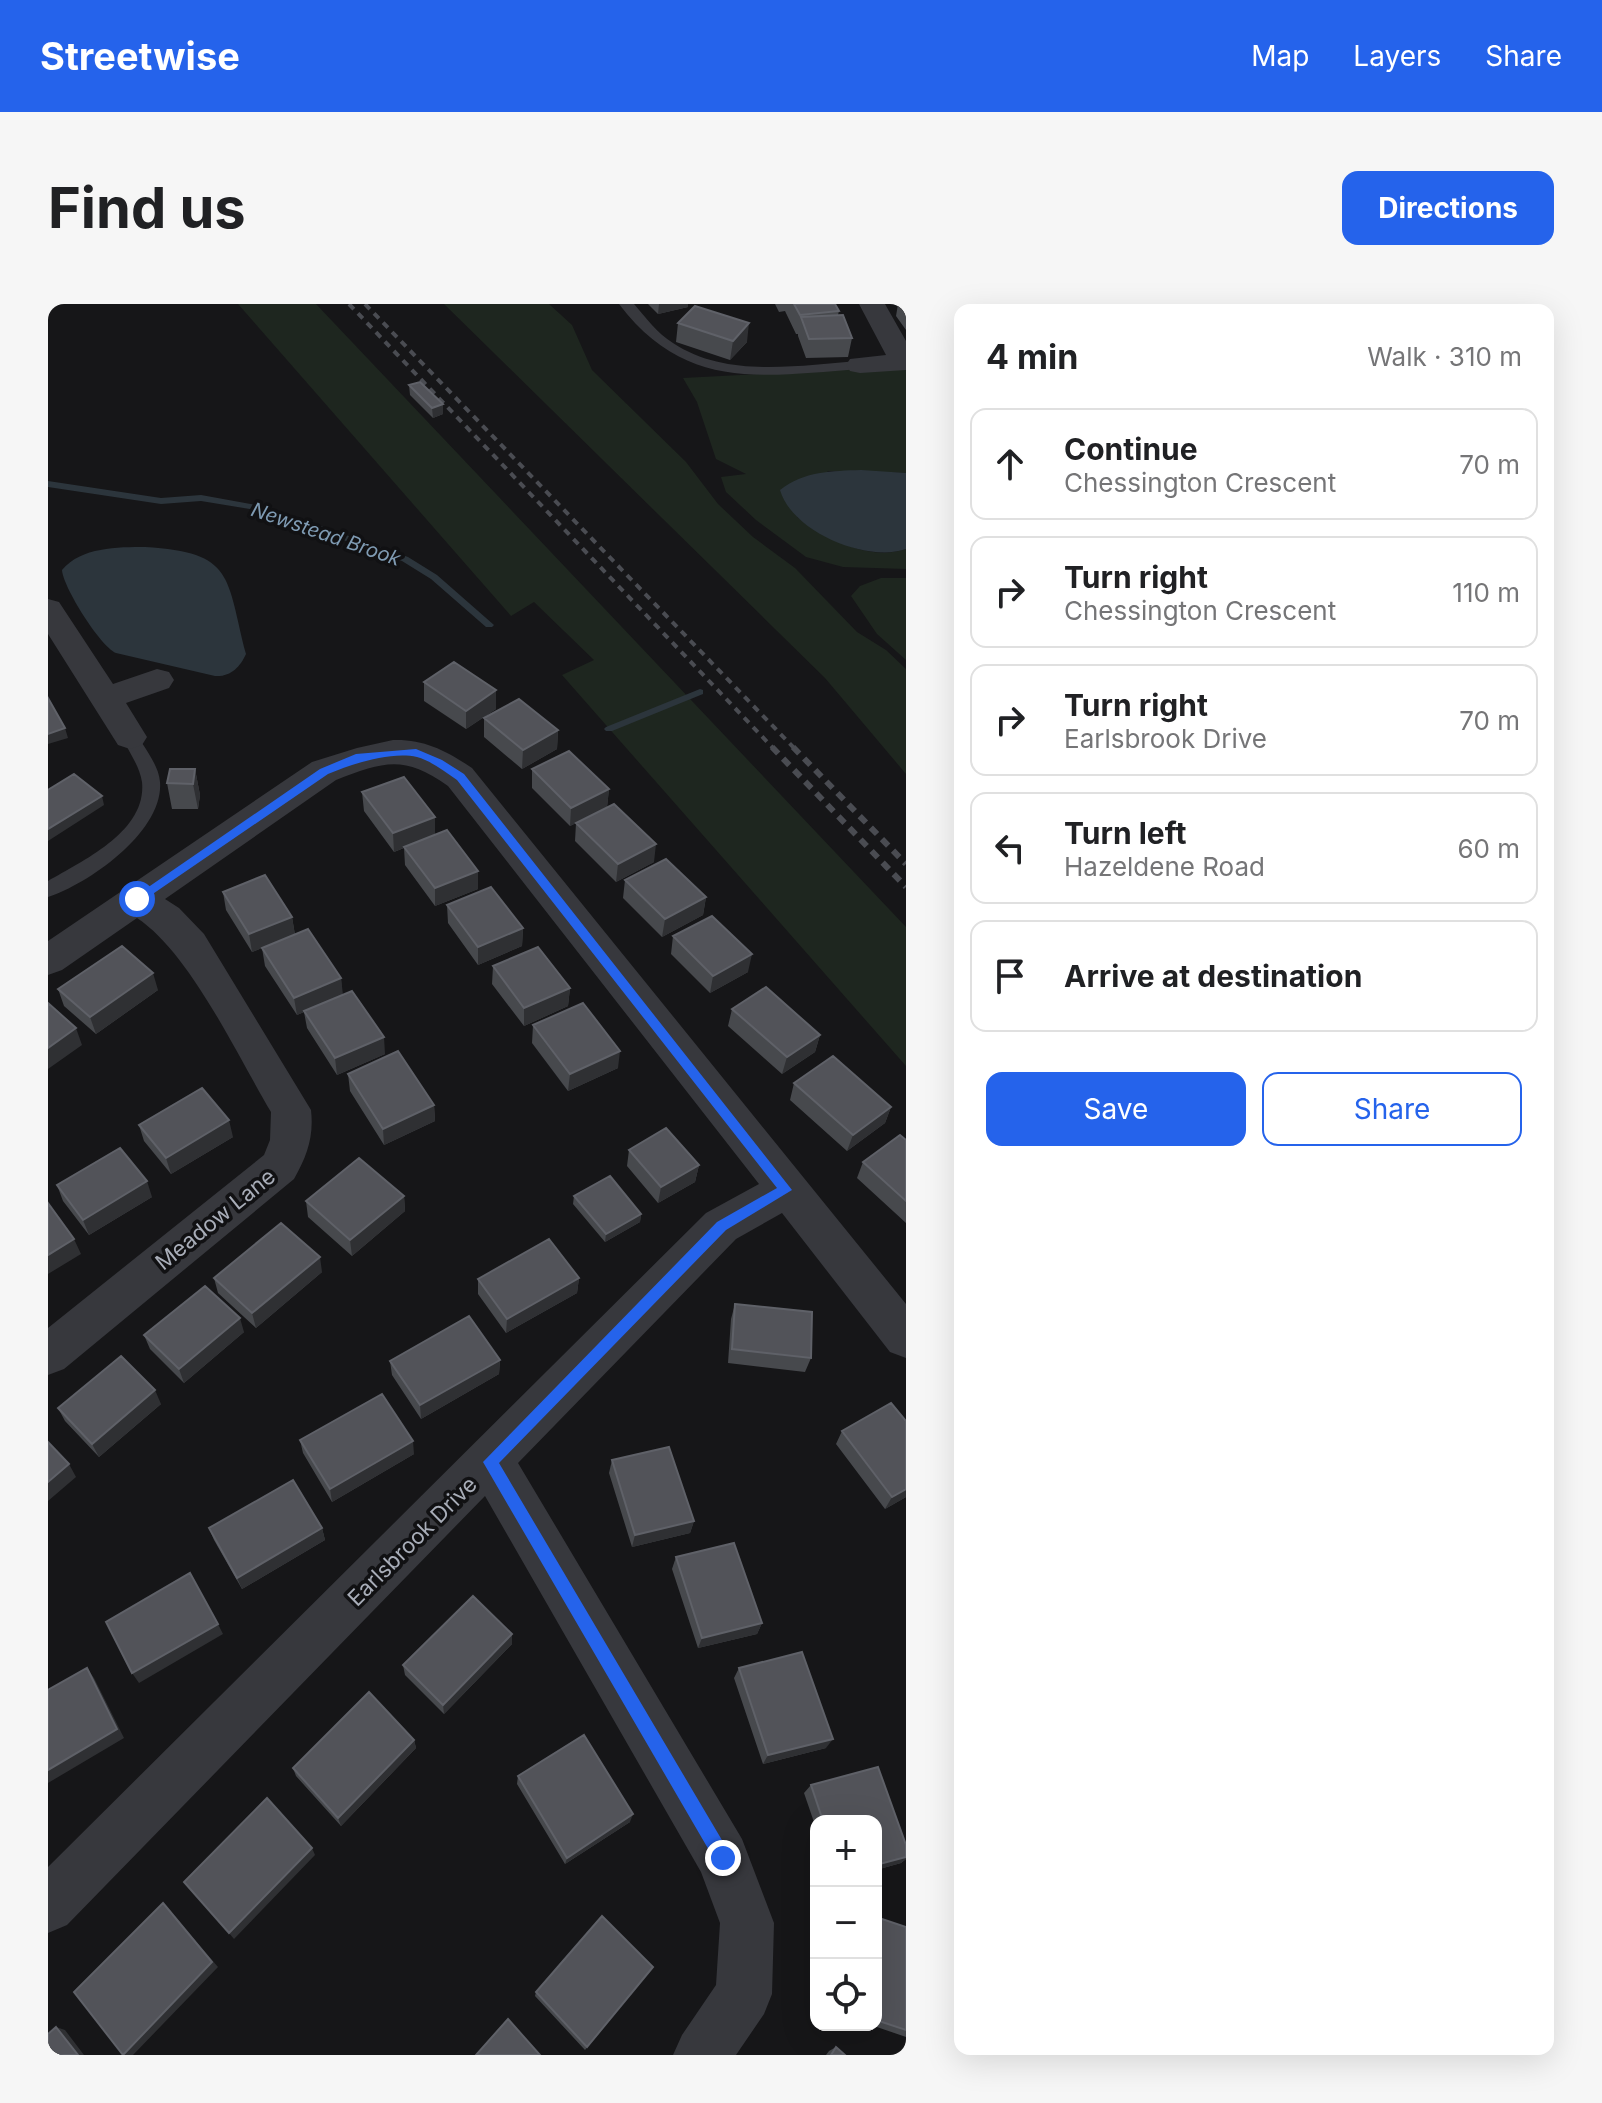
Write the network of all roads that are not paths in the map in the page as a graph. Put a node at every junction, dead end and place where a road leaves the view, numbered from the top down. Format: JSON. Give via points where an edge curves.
{"nodes":[{"id":1,"x":872,"y":304,"type":"edge"},
{"id":2,"x":628,"y":306,"type":"edge"},
{"id":3,"x":905,"y":362,"type":"edge"},
{"id":4,"x":860,"y":365,"type":"joint"},
{"id":5,"x":48,"y":609,"type":"edge"},
{"id":6,"x":157,"y":680,"type":"dead end"},
{"id":7,"x":106,"y":698,"type":"junction"},
{"id":8,"x":133,"y":742,"type":"joint"},
{"id":9,"x":48,"y":890,"type":"edge"},
{"id":10,"x":137,"y":899,"type":"junction"},
{"id":11,"x":48,"y":960,"type":"edge"},
{"id":12,"x":786,"y":1190,"type":"junction"},
{"id":13,"x":906,"y":1338,"type":"edge"},
{"id":14,"x":48,"y":1355,"type":"edge"},
{"id":15,"x":491,"y":1462,"type":"junction"},
{"id":16,"x":48,"y":1906,"type":"edge"},
{"id":17,"x":702,"y":2055,"type":"edge"}],
"edges":[{"from":1,"to":3,"type":"street"},
{"from":2,"to":4,"type":"lane","via":[[668,347],[715,367]]},
{"from":3,"to":4,"type":"street"},
{"from":5,"to":7,"type":"street"},
{"from":6,"to":7,"type":"street"},
{"from":7,"to":8,"type":"street"},
{"from":8,"to":9,"type":"lane","via":[[151,782],[151,797],[133,832]]},
{"from":10,"to":11,"type":"street"},
{"from":10,"to":12,"type":"street","via":[[324,771],[356,758],[390,755],[416,753],[438,762],[460,777]]},
{"from":10,"to":14,"type":"street","name":"Meadow Lane","via":[[191,944],[291,1110],[293,1136],[279,1167]]},
{"from":12,"to":13,"type":"street"},
{"from":12,"to":15,"type":"street","name":"Earlsbrook Drive","via":[[721,1226]]},
{"from":15,"to":16,"type":"street","name":"Earlsbrook Drive"},
{"from":15,"to":17,"type":"street","via":[[723,1858],[747,1923],[744,1994]]}]}
